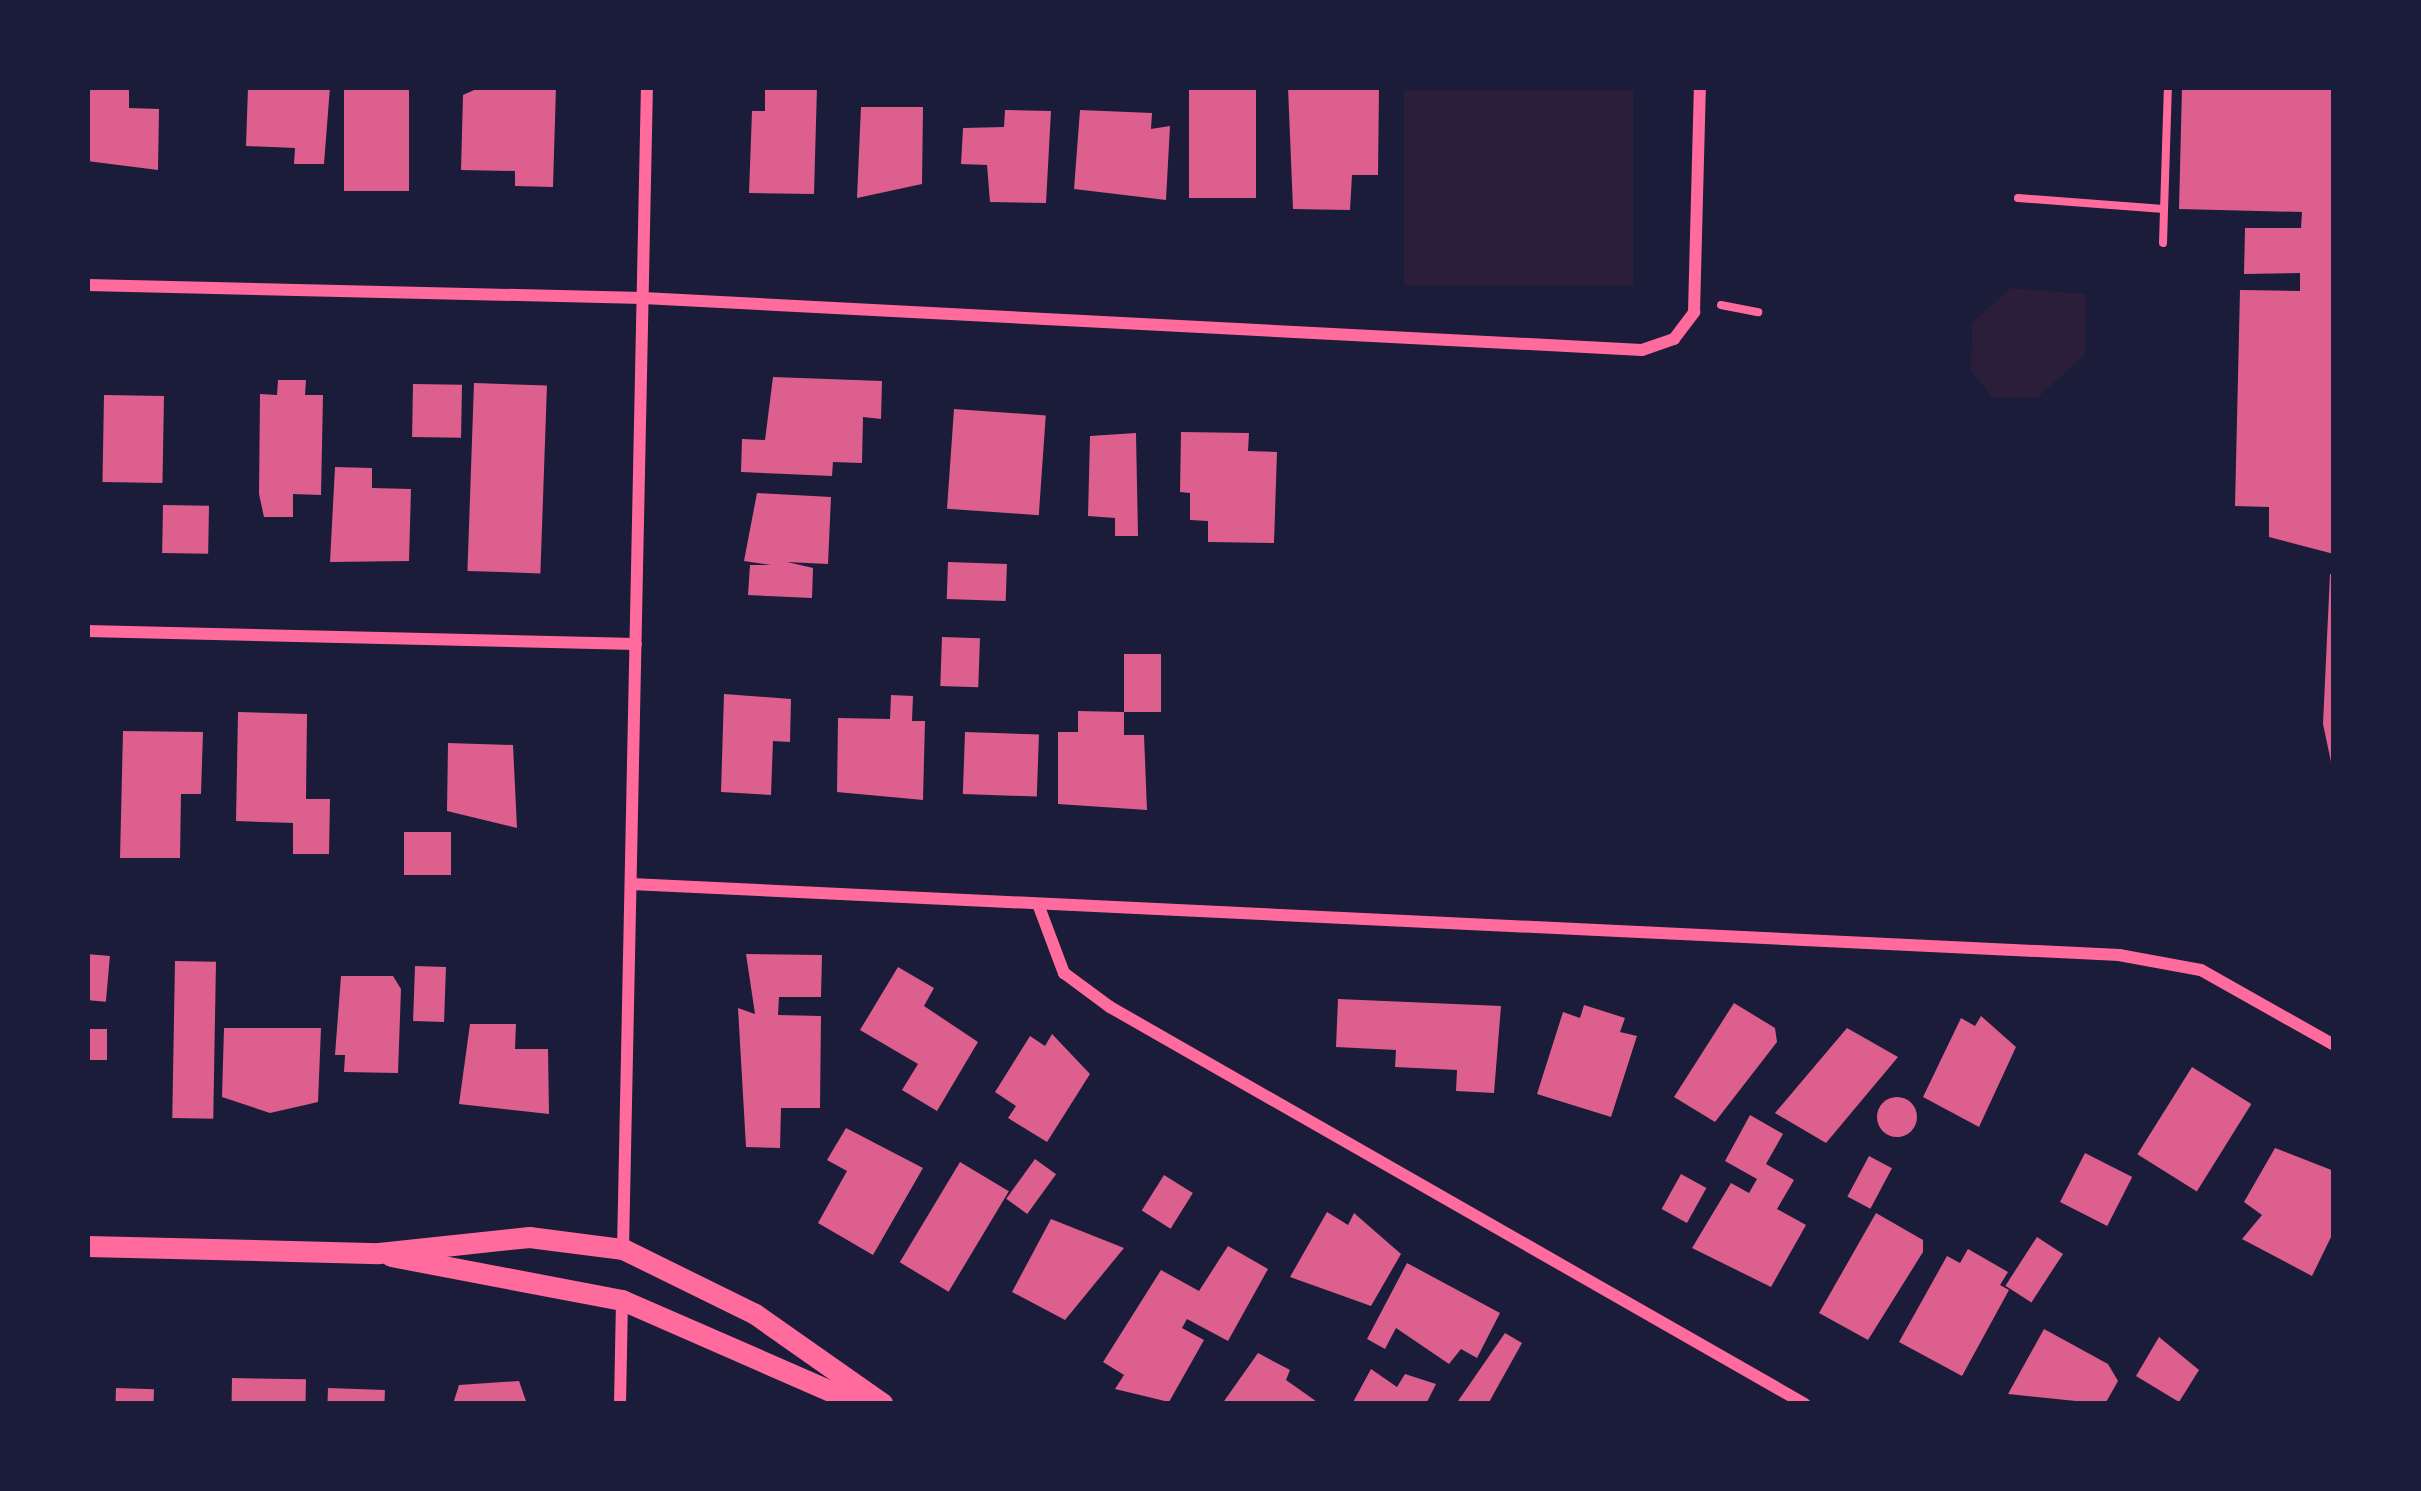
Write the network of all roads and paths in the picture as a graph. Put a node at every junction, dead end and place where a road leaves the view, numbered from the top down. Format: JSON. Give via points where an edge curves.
{"nodes":[{"id":1,"x":647,"y":87,"type":"edge"},
{"id":2,"x":1700,"y":87,"type":"edge"},
{"id":3,"x":2168,"y":87,"type":"edge"},
{"id":4,"x":2018,"y":198,"type":"dead end"},
{"id":5,"x":2164,"y":209,"type":"junction"},
{"id":6,"x":2163,"y":243,"type":"dead end"},
{"id":7,"x":87,"y":285,"type":"edge"},
{"id":8,"x":643,"y":298,"type":"junction"},
{"id":9,"x":87,"y":632,"type":"edge"},
{"id":10,"x":636,"y":644,"type":"junction"},
{"id":11,"x":631,"y":884,"type":"junction"},
{"id":12,"x":1038,"y":904,"type":"junction"},
{"id":13,"x":2334,"y":1045,"type":"edge"},
{"id":14,"x":87,"y":1246,"type":"edge"},
{"id":15,"x":623,"y":1249,"type":"junction"},
{"id":16,"x":379,"y":1253,"type":"junction"},
{"id":17,"x":622,"y":1300,"type":"junction"},
{"id":18,"x":620,"y":1404,"type":"edge"},
{"id":19,"x":860,"y":1404,"type":"edge"},
{"id":20,"x":883,"y":1404,"type":"edge"},
{"id":21,"x":1804,"y":1404,"type":"edge"}],
"edges":[{"from":1,"to":8,"type":"street"},
{"from":2,"to":8,"type":"street","via":[[1696,297],[1674,339],[1642,350]]},
{"from":3,"to":5,"type":"path"},
{"from":4,"to":5,"type":"path"},
{"from":5,"to":6,"type":"path"},
{"from":7,"to":8,"type":"street"},
{"from":8,"to":10,"type":"street"},
{"from":9,"to":10,"type":"street"},
{"from":10,"to":11,"type":"street"},
{"from":11,"to":12,"type":"street"},
{"from":11,"to":15,"type":"street"},
{"from":12,"to":13,"type":"street","via":[[2158,960],[2201,970]]},
{"from":12,"to":21,"type":"street","via":[[1064,973],[1110,1007]]},
{"from":14,"to":16,"type":"street"},
{"from":15,"to":16,"type":"street","via":[[529,1237]]},
{"from":15,"to":20,"type":"street","via":[[754,1314]]},
{"from":16,"to":17,"type":"street"},
{"from":17,"to":18,"type":"street"},
{"from":17,"to":19,"type":"street"}]}
